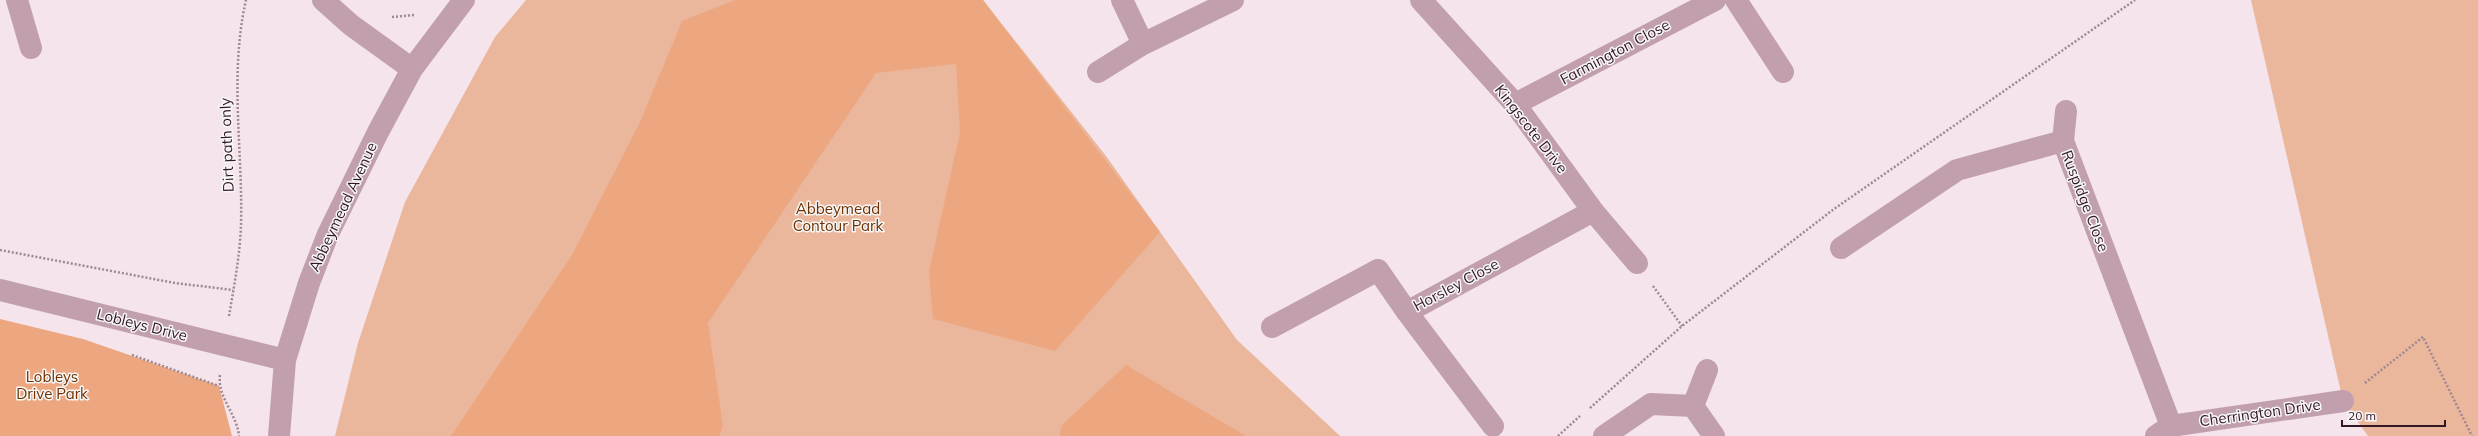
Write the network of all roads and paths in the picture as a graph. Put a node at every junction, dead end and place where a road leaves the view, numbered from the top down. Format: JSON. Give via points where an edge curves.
{"nodes":[{"id":1,"x":17,"y":0,"type":"edge"},
{"id":2,"x":246,"y":0,"type":"edge"},
{"id":3,"x":323,"y":0,"type":"edge"},
{"id":4,"x":464,"y":0,"type":"edge"},
{"id":5,"x":1122,"y":0,"type":"edge"},
{"id":6,"x":1233,"y":0,"type":"edge"},
{"id":7,"x":1421,"y":0,"type":"edge"},
{"id":8,"x":1715,"y":0,"type":"edge"},
{"id":9,"x":1736,"y":0,"type":"edge"},
{"id":10,"x":1143,"y":44,"type":"junction"},
{"id":11,"x":31,"y":48,"type":"dead end"},
{"id":12,"x":412,"y":68,"type":"junction"},
{"id":13,"x":1098,"y":72,"type":"dead end"},
{"id":14,"x":1783,"y":72,"type":"dead end"},
{"id":15,"x":1515,"y":104,"type":"junction"},
{"id":16,"x":2066,"y":111,"type":"dead end"},
{"id":17,"x":2063,"y":141,"type":"junction"},
{"id":18,"x":1594,"y":211,"type":"junction"},
{"id":19,"x":1841,"y":248,"type":"dead end"},
{"id":20,"x":0,"y":250,"type":"edge"},
{"id":21,"x":1637,"y":263,"type":"joint"},
{"id":22,"x":0,"y":290,"type":"edge"},
{"id":23,"x":1407,"y":312,"type":"junction"},
{"id":24,"x":1682,"y":326,"type":"dead end"},
{"id":25,"x":1272,"y":327,"type":"dead end"},
{"id":26,"x":285,"y":360,"type":"junction"},
{"id":27,"x":1707,"y":370,"type":"dead end"},
{"id":28,"x":219,"y":386,"type":"dead end"},
{"id":29,"x":2343,"y":401,"type":"joint"},
{"id":30,"x":1693,"y":406,"type":"junction"},
{"id":31,"x":1493,"y":426,"type":"dead end"},
{"id":32,"x":2164,"y":431,"type":"edge"},
{"id":33,"x":239,"y":436,"type":"edge"},
{"id":34,"x":279,"y":436,"type":"edge"},
{"id":35,"x":1604,"y":436,"type":"edge"},
{"id":36,"x":1714,"y":436,"type":"edge"},
{"id":37,"x":2472,"y":436,"type":"edge"}],
"edges":[{"from":1,"to":11,"type":"street"},
{"from":2,"to":20,"type":"path","name":"Dirt path only","via":[[239,30],[236,88],[241,226],[234,290],[168,281]]},
{"from":3,"to":12,"type":"street","via":[[351,25]]},
{"from":4,"to":12,"type":"street","name":"Abbeymead Avenue"},
{"from":5,"to":10,"type":"street"},
{"from":6,"to":10,"type":"street"},
{"from":7,"to":15,"type":"street","name":"Kingscote Drive"},
{"from":8,"to":15,"type":"street","name":"Farmington Close"},
{"from":9,"to":14,"type":"street"},
{"from":10,"to":13,"type":"street"},
{"from":12,"to":26,"type":"street","name":"Abbeymead Avenue","via":[[328,234],[309,283]]},
{"from":15,"to":18,"type":"street","name":"Kingscote Drive"},
{"from":16,"to":17,"type":"street"},
{"from":17,"to":19,"type":"street","name":"Ruspidge Close","via":[[1957,170]]},
{"from":17,"to":32,"type":"street","name":"Ruspidge Close"},
{"from":18,"to":21,"type":"street","name":"Kingscote Drive"},
{"from":18,"to":23,"type":"street","name":"Horsley Close"},
{"from":21,"to":24,"type":"path"},
{"from":22,"to":26,"type":"street","name":"Lobleys Drive"},
{"from":23,"to":25,"type":"street","name":"Horsley Close","via":[[1378,270]]},
{"from":23,"to":31,"type":"street"},
{"from":26,"to":34,"type":"street","name":"Abbeymead Avenue"},
{"from":27,"to":30,"type":"street"},
{"from":28,"to":33,"type":"path"},
{"from":29,"to":32,"type":"street","name":"Cherrington Drive"},
{"from":29,"to":37,"type":"path","via":[[2423,336]]},
{"from":30,"to":35,"type":"street","via":[[1651,404]]},
{"from":30,"to":36,"type":"street"}]}
